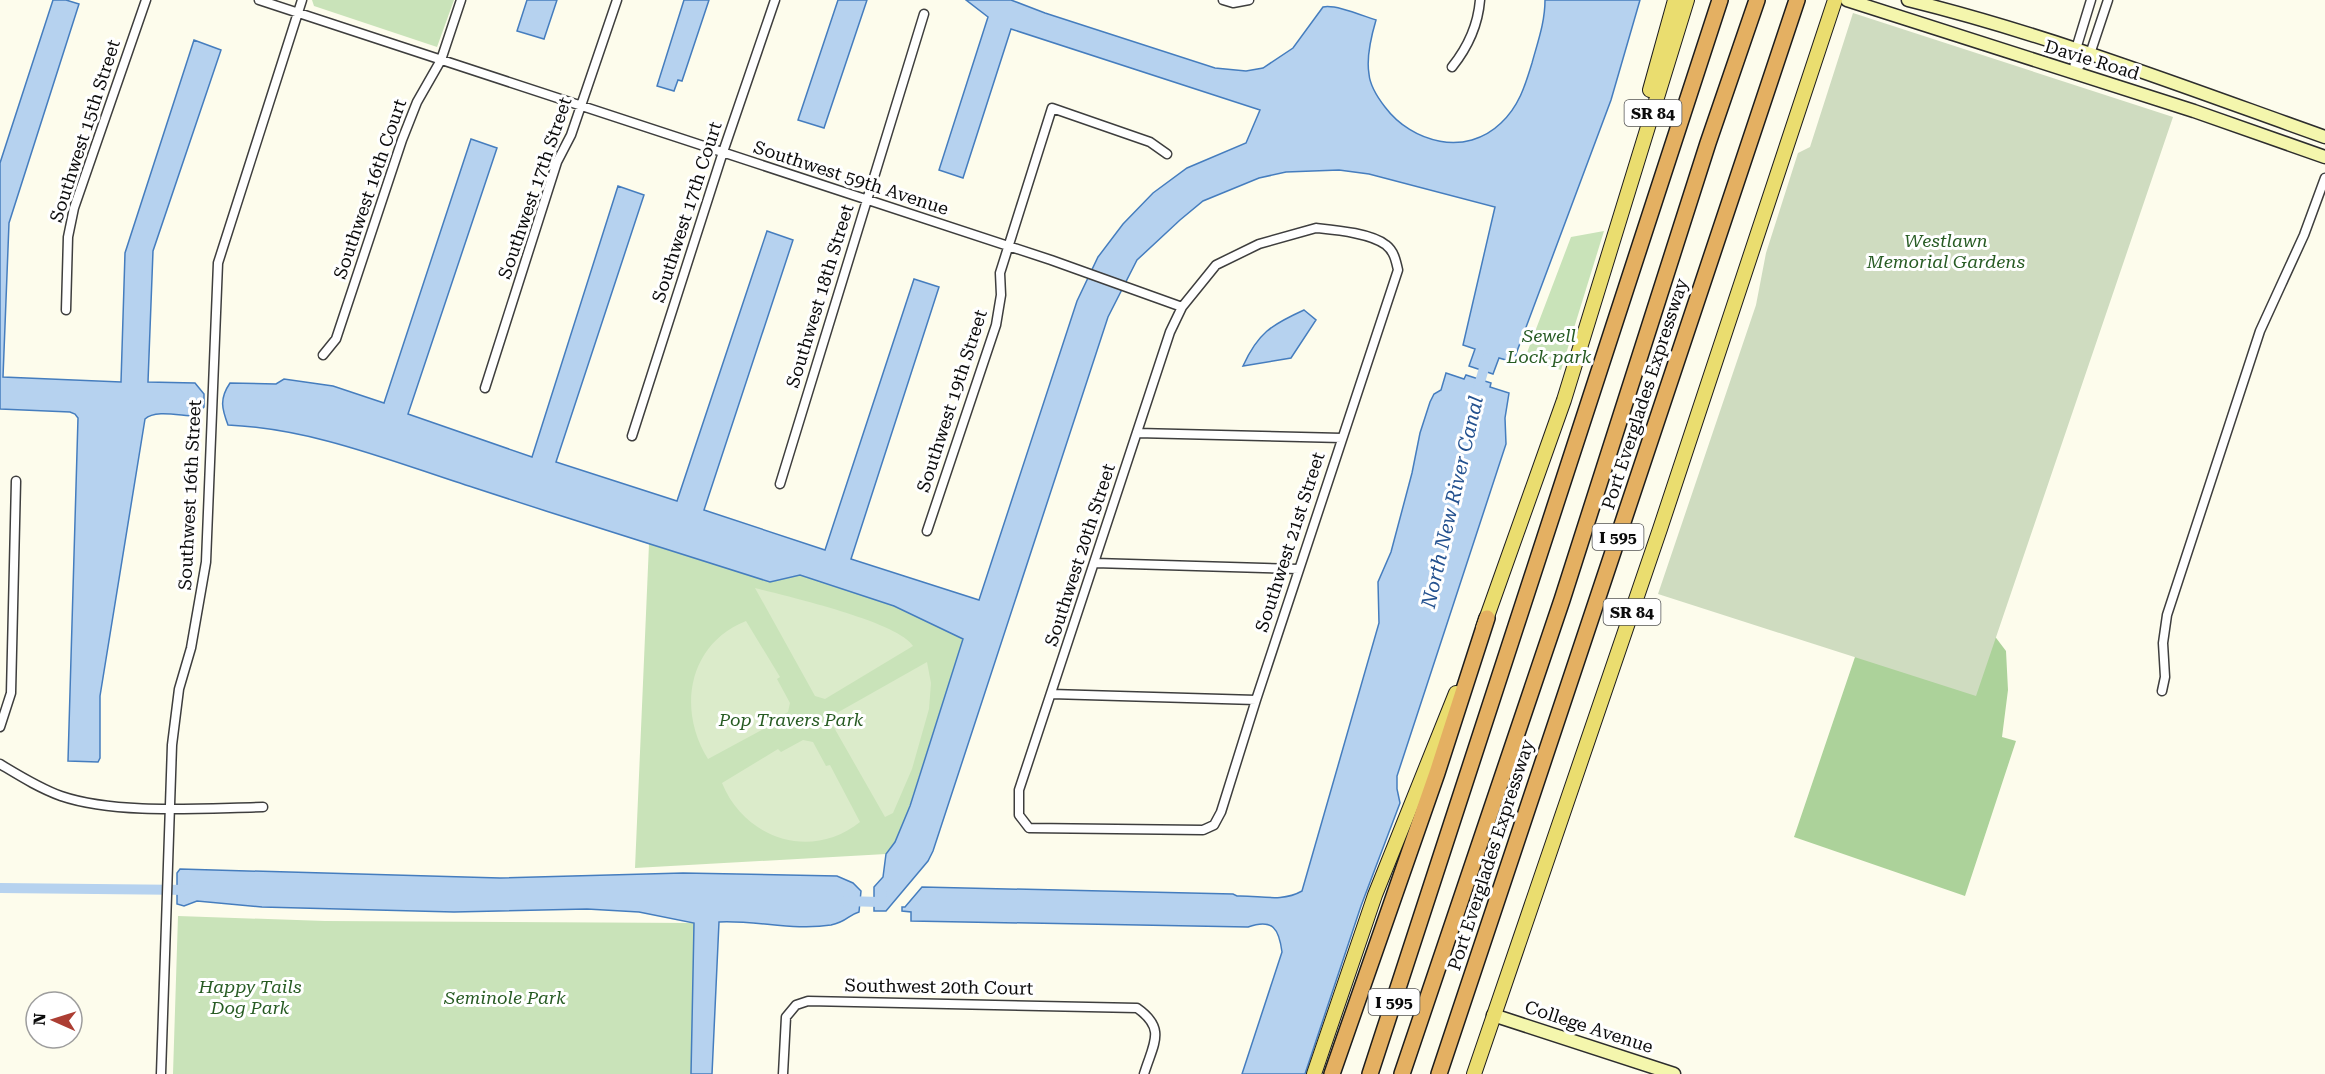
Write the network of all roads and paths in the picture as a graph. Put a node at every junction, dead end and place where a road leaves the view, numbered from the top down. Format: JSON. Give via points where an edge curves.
{"nodes":[{"id":1,"x":146,"y":0,"type":"edge"},
{"id":2,"x":259,"y":0,"type":"edge"},
{"id":3,"x":303,"y":0,"type":"edge"},
{"id":4,"x":461,"y":0,"type":"edge"},
{"id":5,"x":617,"y":0,"type":"edge"},
{"id":6,"x":775,"y":0,"type":"edge"},
{"id":7,"x":1223,"y":0,"type":"edge"},
{"id":8,"x":1249,"y":0,"type":"edge"},
{"id":9,"x":1480,"y":0,"type":"edge"},
{"id":10,"x":1675,"y":0,"type":"edge"},
{"id":11,"x":1687,"y":0,"type":"edge"},
{"id":12,"x":1720,"y":0,"type":"edge"},
{"id":13,"x":1757,"y":0,"type":"edge"},
{"id":14,"x":1797,"y":0,"type":"edge"},
{"id":15,"x":1835,"y":0,"type":"edge"},
{"id":16,"x":1847,"y":0,"type":"edge"},
{"id":17,"x":1908,"y":0,"type":"edge"},
{"id":18,"x":2091,"y":0,"type":"edge"},
{"id":19,"x":2108,"y":0,"type":"edge"},
{"id":20,"x":298,"y":14,"type":"junction"},
{"id":21,"x":924,"y":14,"type":"dead end"},
{"id":22,"x":2076,"y":49,"type":"junction"},
{"id":23,"x":2090,"y":54,"type":"junction"},
{"id":24,"x":441,"y":60,"type":"junction"},
{"id":25,"x":1452,"y":67,"type":"dead end"},
{"id":26,"x":2074,"y":72,"type":"junction"},
{"id":27,"x":582,"y":105,"type":"junction"},
{"id":28,"x":2325,"y":137,"type":"edge"},
{"id":29,"x":723,"y":152,"type":"junction"},
{"id":30,"x":1167,"y":154,"type":"dead end"},
{"id":31,"x":2325,"y":157,"type":"edge"},
{"id":32,"x":2325,"y":178,"type":"edge"},
{"id":33,"x":867,"y":201,"type":"junction"},
{"id":34,"x":1618,"y":226,"type":"junction"},
{"id":35,"x":1008,"y":247,"type":"junction"},
{"id":36,"x":1182,"y":307,"type":"junction"},
{"id":37,"x":66,"y":310,"type":"dead end"},
{"id":38,"x":323,"y":355,"type":"dead end"},
{"id":39,"x":485,"y":388,"type":"dead end"},
{"id":40,"x":1137,"y":433,"type":"junction"},
{"id":41,"x":632,"y":436,"type":"dead end"},
{"id":42,"x":1342,"y":438,"type":"junction"},
{"id":43,"x":16,"y":481,"type":"dead end"},
{"id":44,"x":780,"y":484,"type":"dead end"},
{"id":45,"x":927,"y":531,"type":"dead end"},
{"id":46,"x":1095,"y":563,"type":"junction"},
{"id":47,"x":1299,"y":569,"type":"junction"},
{"id":48,"x":1487,"y":618,"type":"junction"},
{"id":49,"x":2162,"y":692,"type":"dead end"},
{"id":50,"x":1051,"y":694,"type":"junction"},
{"id":51,"x":1256,"y":700,"type":"junction"},
{"id":52,"x":0,"y":727,"type":"edge"},
{"id":53,"x":0,"y":764,"type":"edge"},
{"id":54,"x":263,"y":807,"type":"dead end"},
{"id":55,"x":168,"y":808,"type":"junction"},
{"id":56,"x":1214,"y":825,"type":"joint"},
{"id":57,"x":1493,"y":1015,"type":"junction"},
{"id":58,"x":1370,"y":1073,"type":"edge"},
{"id":59,"x":161,"y":1074,"type":"edge"},
{"id":60,"x":783,"y":1074,"type":"edge"},
{"id":61,"x":1144,"y":1074,"type":"edge"},
{"id":62,"x":1314,"y":1074,"type":"edge"},
{"id":63,"x":1332,"y":1074,"type":"edge"},
{"id":64,"x":1402,"y":1074,"type":"edge"},
{"id":65,"x":1439,"y":1074,"type":"edge"},
{"id":66,"x":1474,"y":1074,"type":"edge"},
{"id":67,"x":1674,"y":1074,"type":"edge"}],
"edges":[{"from":1,"to":37,"type":"street","name":"Southwest 15th Street","via":[[74,208],[68,237]]},
{"from":2,"to":20,"type":"street","name":"Southwest 59th Avenue"},
{"from":3,"to":20,"type":"street","name":"Southwest 16th Street"},
{"from":4,"to":24,"type":"street","name":"Southwest 16th Court"},
{"from":5,"to":27,"type":"street","name":"Southwest 17th Street"},
{"from":6,"to":29,"type":"street","name":"Southwest 17th Court"},
{"from":7,"to":8,"type":"street"},
{"from":9,"to":25,"type":"street","via":[[1466,50]]},
{"from":10,"to":34,"type":"main road"},
{"from":11,"to":34,"type":"main road","number":"SR 84"},
{"from":12,"to":58,"type":"highway","number":"I 595"},
{"from":13,"to":64,"type":"highway"},
{"from":14,"to":65,"type":"highway","name":"Port Everglades Expressway","number":"I 595"},
{"from":15,"to":57,"type":"main road","number":"SR 84","via":[[1660,529]]},
{"from":16,"to":26,"type":"main road","name":"Davie Road"},
{"from":17,"to":22,"type":"main road","name":"Davie Road"},
{"from":18,"to":22,"type":"street"},
{"from":19,"to":23,"type":"street"},
{"from":20,"to":24,"type":"street","name":"Southwest 59th Avenue"},
{"from":20,"to":55,"type":"street","name":"Southwest 16th Street","via":[[218,263],[206,562],[191,648],[179,689]]},
{"from":21,"to":33,"type":"street","name":"Southwest 18th Street"},
{"from":22,"to":23,"type":"main road","name":"Davie Road"},
{"from":22,"to":26,"type":"street"},
{"from":23,"to":26,"type":"street"},
{"from":23,"to":28,"type":"main road","name":"Davie Road"},
{"from":24,"to":27,"type":"street","name":"Southwest 59th Avenue"},
{"from":24,"to":38,"type":"street","name":"Southwest 16th Court","via":[[417,102],[336,339]]},
{"from":26,"to":31,"type":"main road","name":"Davie Road"},
{"from":27,"to":29,"type":"street","name":"Southwest 59th Avenue"},
{"from":27,"to":39,"type":"street","name":"Southwest 17th Street","via":[[557,162]]},
{"from":29,"to":33,"type":"street","name":"Southwest 59th Avenue"},
{"from":29,"to":41,"type":"street","name":"Southwest 17th Court"},
{"from":30,"to":35,"type":"street","name":"Southwest 19th Street","via":[[1150,142],[1052,108]]},
{"from":32,"to":49,"type":"street","via":[[2260,331],[2167,615]]},
{"from":33,"to":35,"type":"street","name":"Southwest 59th Avenue"},
{"from":33,"to":44,"type":"street","name":"Southwest 18th Street"},
{"from":34,"to":48,"type":"main road","number":"SR 84","via":[[1564,400]]},
{"from":35,"to":36,"type":"street","name":"Southwest 59th Avenue"},
{"from":35,"to":45,"type":"street","name":"Southwest 19th Street","via":[[1000,273],[996,325]]},
{"from":36,"to":40,"type":"street","name":"Southwest 20th Street"},
{"from":36,"to":42,"type":"street","name":"Southwest 21st Street","via":[[1216,265],[1259,244],[1316,228],[1353,232],[1385,244],[1395,256],[1398,270]]},
{"from":40,"to":42,"type":"street"},
{"from":40,"to":46,"type":"street","name":"Southwest 20th Street"},
{"from":42,"to":47,"type":"street","name":"Southwest 21st Street"},
{"from":43,"to":52,"type":"street","via":[[11,693]]},
{"from":46,"to":47,"type":"street"},
{"from":46,"to":50,"type":"street","name":"Southwest 20th Street"},
{"from":47,"to":51,"type":"street","name":"Southwest 21st Street"},
{"from":48,"to":62,"type":"main road","number":"SR 84","via":[[1375,896]]},
{"from":48,"to":63,"type":"highway"},
{"from":50,"to":51,"type":"street"},
{"from":50,"to":56,"type":"street","name":"Southwest 20th Street","via":[[1019,790],[1019,815],[1029,828],[1203,830]]},
{"from":51,"to":56,"type":"street","name":"Southwest 21st Street"},
{"from":53,"to":55,"type":"street","via":[[62,796],[105,805]]},
{"from":54,"to":55,"type":"street"},
{"from":55,"to":59,"type":"street","name":"Southwest 16th Street"},
{"from":57,"to":66,"type":"main road","number":"SR 84"},
{"from":57,"to":67,"type":"main road","name":"College Avenue"},
{"from":60,"to":61,"type":"street","name":"Southwest 20th Court","via":[[786,1017],[796,1005],[808,1001],[1137,1008],[1152,1019],[1156,1035]]}]}
